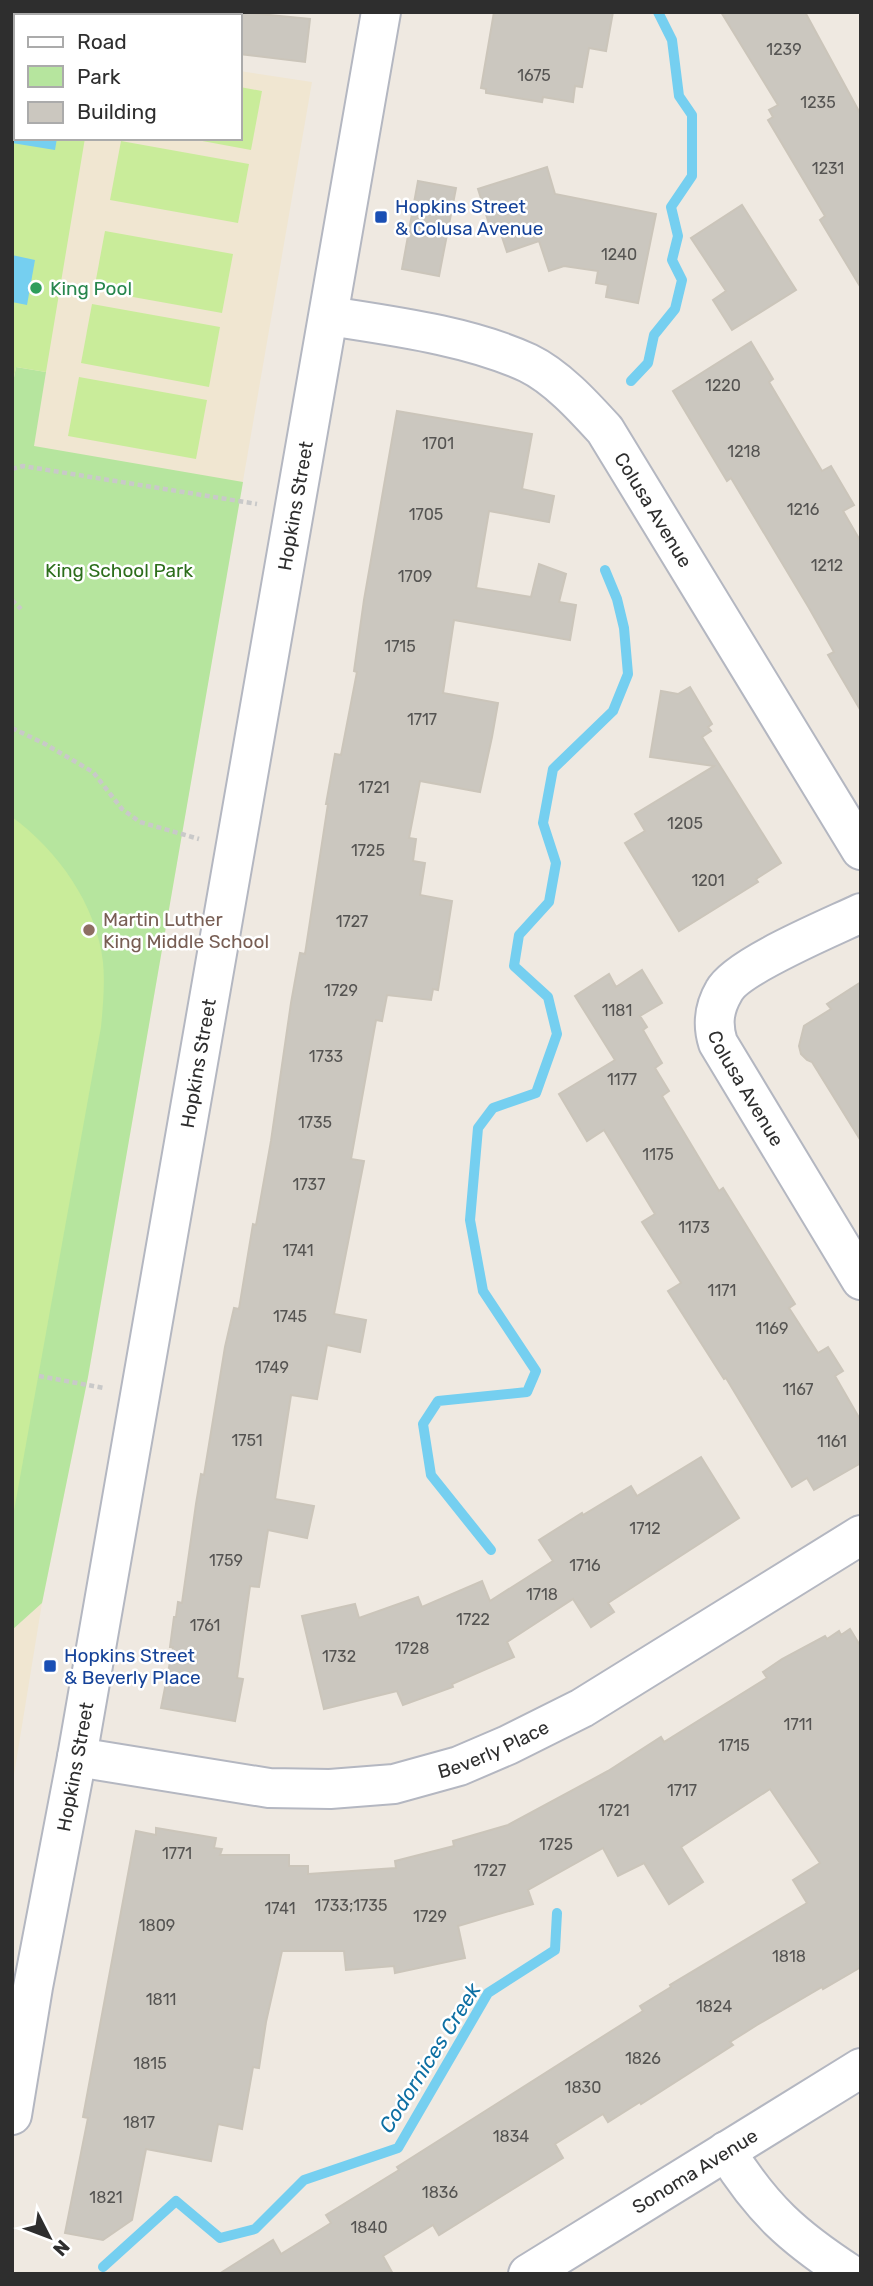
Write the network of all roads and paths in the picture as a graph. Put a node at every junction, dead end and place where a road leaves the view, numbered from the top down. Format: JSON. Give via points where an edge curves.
{"nodes":[{"id":1,"x":380,"y":12,"type":"edge"},
{"id":2,"x":329,"y":316,"type":"junction"},
{"id":3,"x":12,"y":469,"type":"edge"},
{"id":4,"x":293,"y":510,"type":"junction"},
{"id":5,"x":12,"y":600,"type":"edge"},
{"id":6,"x":21,"y":608,"type":"dead end"},
{"id":7,"x":12,"y":728,"type":"edge"},
{"id":8,"x":234,"y":847,"type":"junction"},
{"id":9,"x":861,"y":850,"type":"edge"},
{"id":10,"x":861,"y":913,"type":"edge"},
{"id":11,"x":861,"y":1280,"type":"edge"},
{"id":12,"x":39,"y":1376,"type":"dead end"},
{"id":13,"x":139,"y":1393,"type":"junction"},
{"id":14,"x":861,"y":1535,"type":"edge"},
{"id":15,"x":78,"y":1758,"type":"junction"},
{"id":16,"x":23,"y":1992,"type":"edge"},
{"id":17,"x":861,"y":2068,"type":"edge"},
{"id":18,"x":12,"y":2115,"type":"edge"},
{"id":19,"x":726,"y":2151,"type":"junction"},
{"id":20,"x":528,"y":2274,"type":"edge"},
{"id":21,"x":850,"y":2274,"type":"edge"}],
"edges":[{"from":1,"to":2,"type":"street","name":"Hopkins Street"},
{"from":2,"to":4,"type":"street","name":"Hopkins Street"},
{"from":2,"to":9,"type":"street","name":"Colusa Avenue","via":[[478,344],[530,364],[575,397],[605,430]]},
{"from":3,"to":4,"type":"path","via":[[23,466]]},
{"from":4,"to":8,"type":"street","name":"Hopkins Street"},
{"from":5,"to":6,"type":"path"},
{"from":7,"to":8,"type":"path","via":[[93,772],[122,809],[140,822]]},
{"from":8,"to":13,"type":"street","name":"Hopkins Street"},
{"from":10,"to":11,"type":"street","name":"Colusa Avenue","via":[[747,969],[724,988],[713,1028]]},
{"from":12,"to":13,"type":"path"},
{"from":13,"to":15,"type":"street","name":"Hopkins Street"},
{"from":14,"to":15,"type":"street","name":"Beverly Place","via":[[582,1708],[459,1766],[394,1784],[269,1788]]},
{"from":15,"to":16,"type":"street","name":"Hopkins Street"},
{"from":16,"to":18,"type":"street","name":"Hopkins Street"},
{"from":17,"to":19,"type":"street","name":"Sonoma Avenue"},
{"from":19,"to":20,"type":"street","name":"Sonoma Avenue"},
{"from":19,"to":21,"type":"street","via":[[747,2185],[792,2234]]}]}
